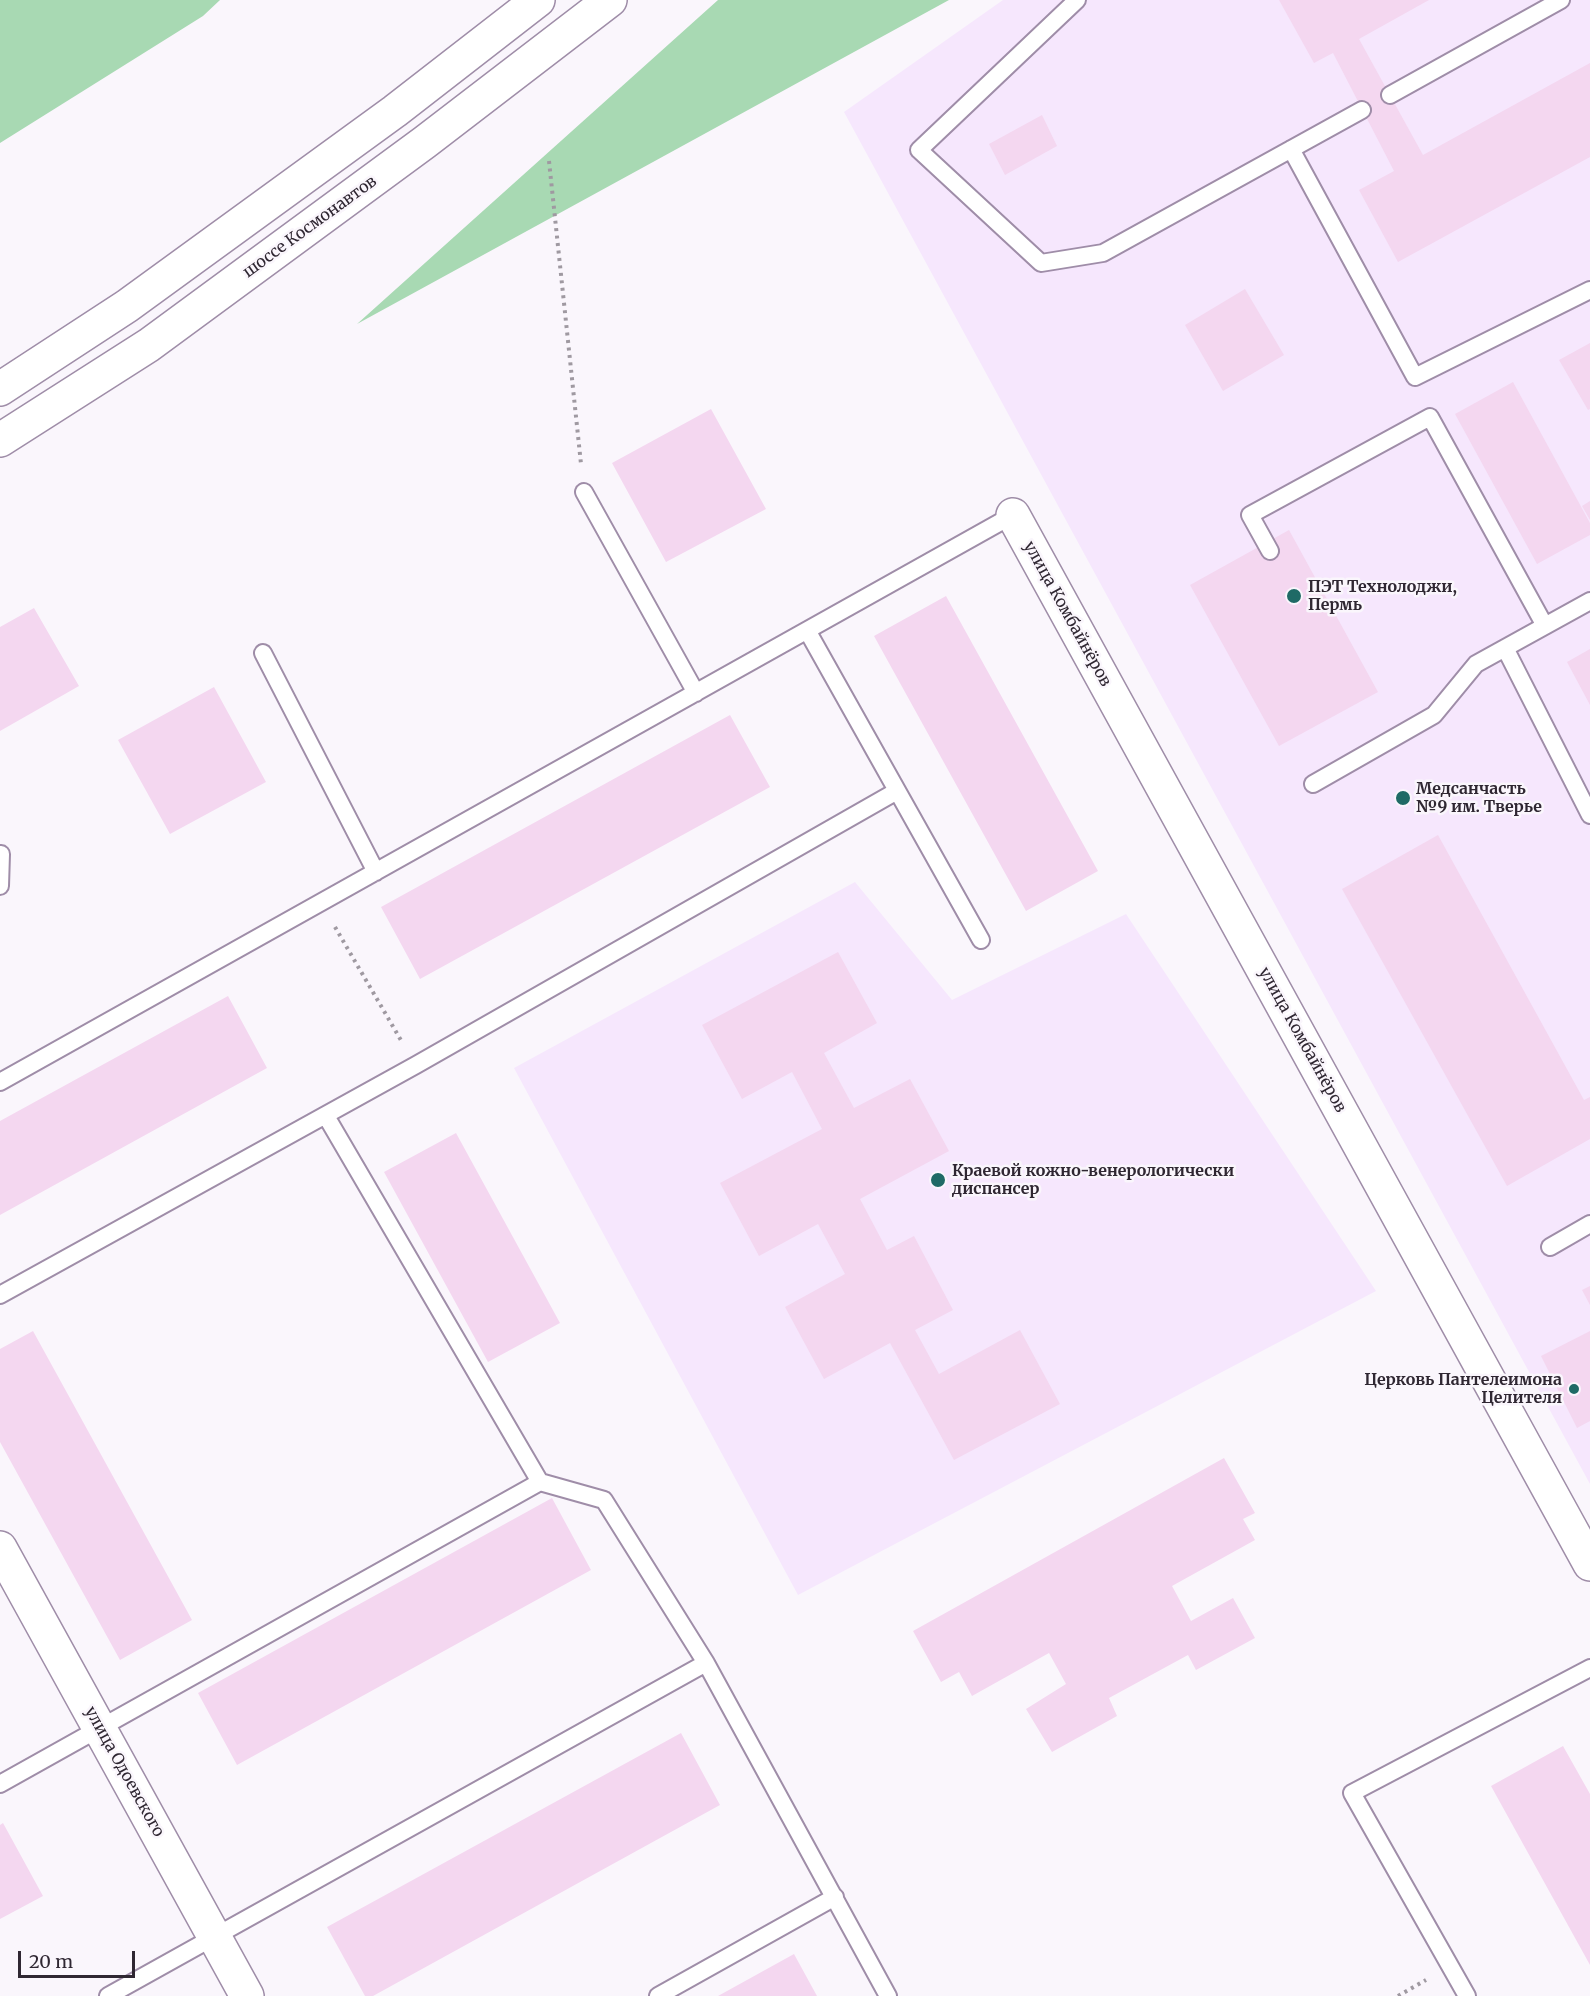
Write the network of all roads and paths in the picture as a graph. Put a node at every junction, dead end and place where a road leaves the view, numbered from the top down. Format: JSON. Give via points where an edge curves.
{"nodes":[{"id":1,"x":538,"y":0,"type":"edge"},
{"id":2,"x":609,"y":0,"type":"edge"},
{"id":3,"x":1077,"y":0,"type":"edge"},
{"id":4,"x":1561,"y":0,"type":"edge"},
{"id":5,"x":1390,"y":95,"type":"dead end"},
{"id":6,"x":1362,"y":110,"type":"dead end"},
{"id":7,"x":1291,"y":149,"type":"junction"},
{"id":8,"x":549,"y":161,"type":"dead end"},
{"id":9,"x":1590,"y":290,"type":"edge"},
{"id":10,"x":0,"y":389,"type":"edge"},
{"id":11,"x":0,"y":440,"type":"edge"},
{"id":12,"x":584,"y":492,"type":"joint"},
{"id":13,"x":1013,"y":515,"type":"joint"},
{"id":14,"x":1270,"y":551,"type":"dead end"},
{"id":15,"x":1590,"y":601,"type":"edge"},
{"id":16,"x":1545,"y":626,"type":"junction"},
{"id":17,"x":808,"y":632,"type":"junction"},
{"id":18,"x":1505,"y":648,"type":"junction"},
{"id":19,"x":262,"y":653,"type":"dead end"},
{"id":20,"x":696,"y":693,"type":"junction"},
{"id":21,"x":1313,"y":784,"type":"dead end"},
{"id":22,"x":897,"y":791,"type":"junction"},
{"id":23,"x":1590,"y":815,"type":"edge"},
{"id":24,"x":1,"y":854,"type":"edge"},
{"id":25,"x":376,"y":872,"type":"junction"},
{"id":26,"x":0,"y":886,"type":"edge"},
{"id":27,"x":321,"y":903,"type":"junction"},
{"id":28,"x":981,"y":940,"type":"dead end"},
{"id":29,"x":416,"y":1065,"type":"junction"},
{"id":30,"x":0,"y":1082,"type":"edge"},
{"id":31,"x":326,"y":1116,"type":"junction"},
{"id":32,"x":1590,"y":1224,"type":"edge"},
{"id":33,"x":1550,"y":1247,"type":"dead end"},
{"id":34,"x":0,"y":1295,"type":"edge"},
{"id":35,"x":540,"y":1482,"type":"junction"},
{"id":36,"x":0,"y":1548,"type":"edge"},
{"id":37,"x":1590,"y":1564,"type":"edge"},
{"id":38,"x":706,"y":1664,"type":"junction"},
{"id":39,"x":1590,"y":1668,"type":"edge"},
{"id":40,"x":100,"y":1729,"type":"junction"},
{"id":41,"x":0,"y":1784,"type":"edge"},
{"id":42,"x":835,"y":1897,"type":"junction"},
{"id":43,"x":215,"y":1938,"type":"junction"},
{"id":44,"x":108,"y":1996,"type":"edge"},
{"id":45,"x":247,"y":1996,"type":"edge"},
{"id":46,"x":658,"y":1996,"type":"edge"},
{"id":47,"x":888,"y":1996,"type":"edge"},
{"id":48,"x":1467,"y":1996,"type":"edge"}],
"edges":[{"from":1,"to":10,"type":"street","via":[[395,111],[136,299]]},
{"from":2,"to":11,"type":"street","name":"шоссе Космонавтов","via":[[425,142],[149,345]]},
{"from":3,"to":7,"type":"lane","via":[[919,150],[1041,263],[1103,253]]},
{"from":4,"to":5,"type":"lane"},
{"from":6,"to":7,"type":"lane"},
{"from":7,"to":9,"type":"lane","via":[[1415,377]]},
{"from":8,"to":12,"type":"path"},
{"from":12,"to":20,"type":"lane"},
{"from":13,"to":17,"type":"lane"},
{"from":13,"to":37,"type":"street","name":"улица Комбайнёров"},
{"from":14,"to":16,"type":"lane","via":[[1250,515],[1430,417]]},
{"from":15,"to":16,"type":"lane"},
{"from":16,"to":18,"type":"lane"},
{"from":17,"to":20,"type":"lane"},
{"from":17,"to":22,"type":"lane"},
{"from":18,"to":21,"type":"lane","via":[[1476,664],[1434,715]]},
{"from":18,"to":23,"type":"lane"},
{"from":19,"to":25,"type":"lane"},
{"from":20,"to":25,"type":"lane"},
{"from":22,"to":28,"type":"lane"},
{"from":22,"to":29,"type":"lane"},
{"from":24,"to":26,"type":"lane"},
{"from":25,"to":27,"type":"lane"},
{"from":27,"to":29,"type":"path"},
{"from":27,"to":30,"type":"lane"},
{"from":29,"to":31,"type":"lane"},
{"from":31,"to":34,"type":"lane"},
{"from":31,"to":35,"type":"lane"},
{"from":32,"to":33,"type":"lane"},
{"from":35,"to":38,"type":"lane","via":[[604,1500]]},
{"from":35,"to":40,"type":"lane"},
{"from":36,"to":40,"type":"street","name":"улица Одоевского"},
{"from":38,"to":42,"type":"lane"},
{"from":38,"to":43,"type":"lane"},
{"from":39,"to":48,"type":"lane","via":[[1352,1793]]},
{"from":40,"to":41,"type":"lane"},
{"from":40,"to":43,"type":"street","name":"улица Одоевского"},
{"from":42,"to":46,"type":"lane"},
{"from":42,"to":47,"type":"lane"},
{"from":43,"to":44,"type":"lane"},
{"from":43,"to":45,"type":"street","name":"улица Одоевского"}]}
